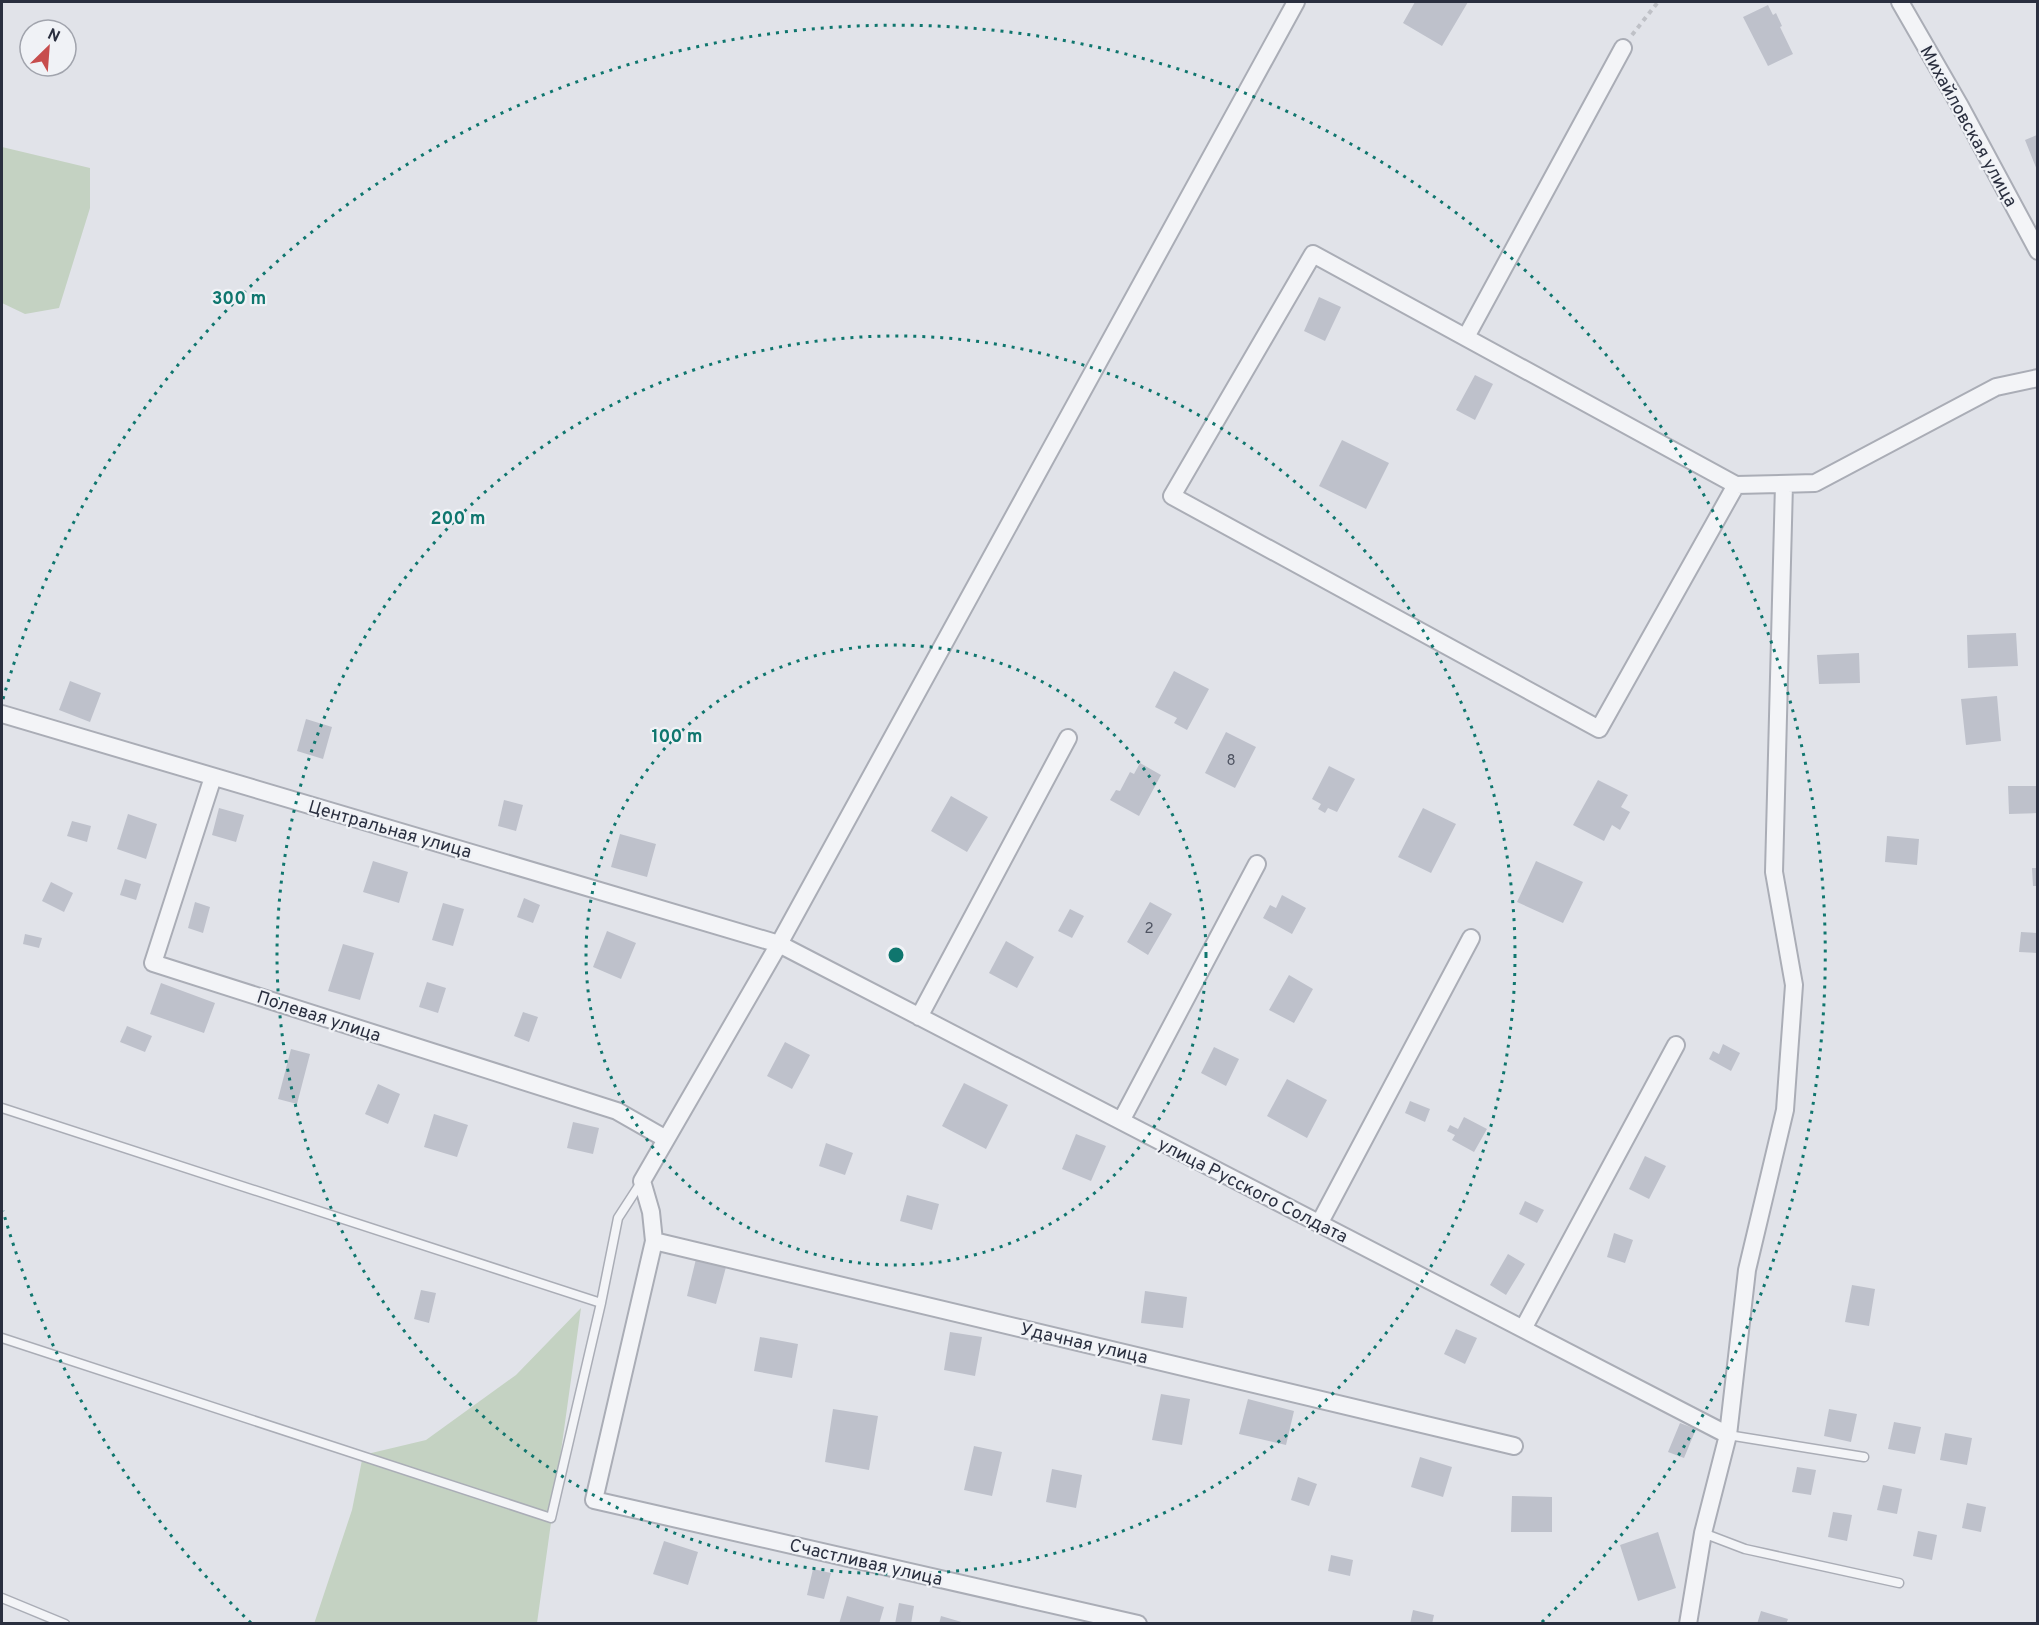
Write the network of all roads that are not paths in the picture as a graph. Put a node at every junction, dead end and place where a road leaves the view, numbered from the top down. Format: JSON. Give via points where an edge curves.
{"nodes":[{"id":1,"x":1296,"y":2,"type":"edge"},
{"id":2,"x":1900,"y":2,"type":"edge"},
{"id":3,"x":1623,"y":48,"type":"road end"},
{"id":4,"x":2037,"y":251,"type":"edge"},
{"id":5,"x":1466,"y":337,"type":"junction"},
{"id":6,"x":2037,"y":378,"type":"edge"},
{"id":7,"x":1784,"y":484,"type":"junction"},
{"id":8,"x":1736,"y":485,"type":"junction"},
{"id":9,"x":2,"y":714,"type":"edge"},
{"id":10,"x":1068,"y":738,"type":"dead end"},
{"id":11,"x":213,"y":777,"type":"junction"},
{"id":12,"x":1257,"y":864,"type":"dead end"},
{"id":13,"x":1471,"y":938,"type":"dead end"},
{"id":14,"x":779,"y":945,"type":"junction"},
{"id":15,"x":919,"y":1017,"type":"junction"},
{"id":16,"x":1676,"y":1045,"type":"dead end"},
{"id":17,"x":2,"y":1108,"type":"edge"},
{"id":18,"x":1121,"y":1121,"type":"junction"},
{"id":19,"x":666,"y":1139,"type":"junction"},
{"id":20,"x":642,"y":1181,"type":"junction"},
{"id":21,"x":1318,"y":1224,"type":"junction"},
{"id":22,"x":654,"y":1240,"type":"junction"},
{"id":23,"x":601,"y":1303,"type":"junction"},
{"id":24,"x":1523,"y":1329,"type":"junction"},
{"id":25,"x":2,"y":1338,"type":"edge"},
{"id":26,"x":1728,"y":1435,"type":"junction"},
{"id":27,"x":1514,"y":1446,"type":"dead end"},
{"id":28,"x":1864,"y":1457,"type":"dead end"},
{"id":29,"x":1703,"y":1533,"type":"junction"},
{"id":30,"x":1899,"y":1583,"type":"dead end"},
{"id":31,"x":2,"y":1598,"type":"edge"},
{"id":32,"x":65,"y":1623,"type":"edge"},
{"id":33,"x":1138,"y":1623,"type":"edge"},
{"id":34,"x":1688,"y":1623,"type":"edge"}],
"edges":[{"from":1,"to":14,"type":"street"},
{"from":2,"to":4,"type":"street","name":"Михайловская улица"},
{"from":3,"to":5,"type":"street"},
{"from":5,"to":8,"type":"street"},
{"from":5,"to":8,"type":"street","via":[[1313,254],[1172,496],[1599,729]]},
{"from":6,"to":7,"type":"street","via":[[1996,387],[1815,483]]},
{"from":7,"to":8,"type":"street"},
{"from":7,"to":26,"type":"street","via":[[1774,872],[1794,985],[1785,1110],[1747,1270]]},
{"from":9,"to":11,"type":"street","name":"Центральная улица"},
{"from":10,"to":15,"type":"street"},
{"from":11,"to":14,"type":"street","name":"Центральная улица"},
{"from":11,"to":19,"type":"street","name":"Полевая улица","via":[[153,963],[618,1111]]},
{"from":12,"to":18,"type":"street"},
{"from":13,"to":21,"type":"street"},
{"from":14,"to":15,"type":"street","name":"улица Русского Солдата"},
{"from":14,"to":19,"type":"street"},
{"from":15,"to":18,"type":"street","name":"улица Русского Солдата"},
{"from":16,"to":24,"type":"street"},
{"from":17,"to":23,"type":"lane"},
{"from":18,"to":21,"type":"street","name":"улица Русского Солдата"},
{"from":19,"to":20,"type":"street"},
{"from":20,"to":22,"type":"street"},
{"from":20,"to":23,"type":"lane","via":[[618,1218]]},
{"from":21,"to":24,"type":"street","name":"улица Русского Солдата"},
{"from":22,"to":27,"type":"street","name":"Удачная улица"},
{"from":22,"to":33,"type":"street","name":"Счастливая улица","via":[[594,1500]]},
{"from":23,"to":25,"type":"lane","via":[[551,1518]]},
{"from":24,"to":26,"type":"street","name":"улица Русского Солдата"},
{"from":26,"to":28,"type":"lane"},
{"from":26,"to":29,"type":"street"},
{"from":29,"to":30,"type":"lane","via":[[1745,1549]]},
{"from":29,"to":34,"type":"street"},
{"from":31,"to":32,"type":"lane"}]}
